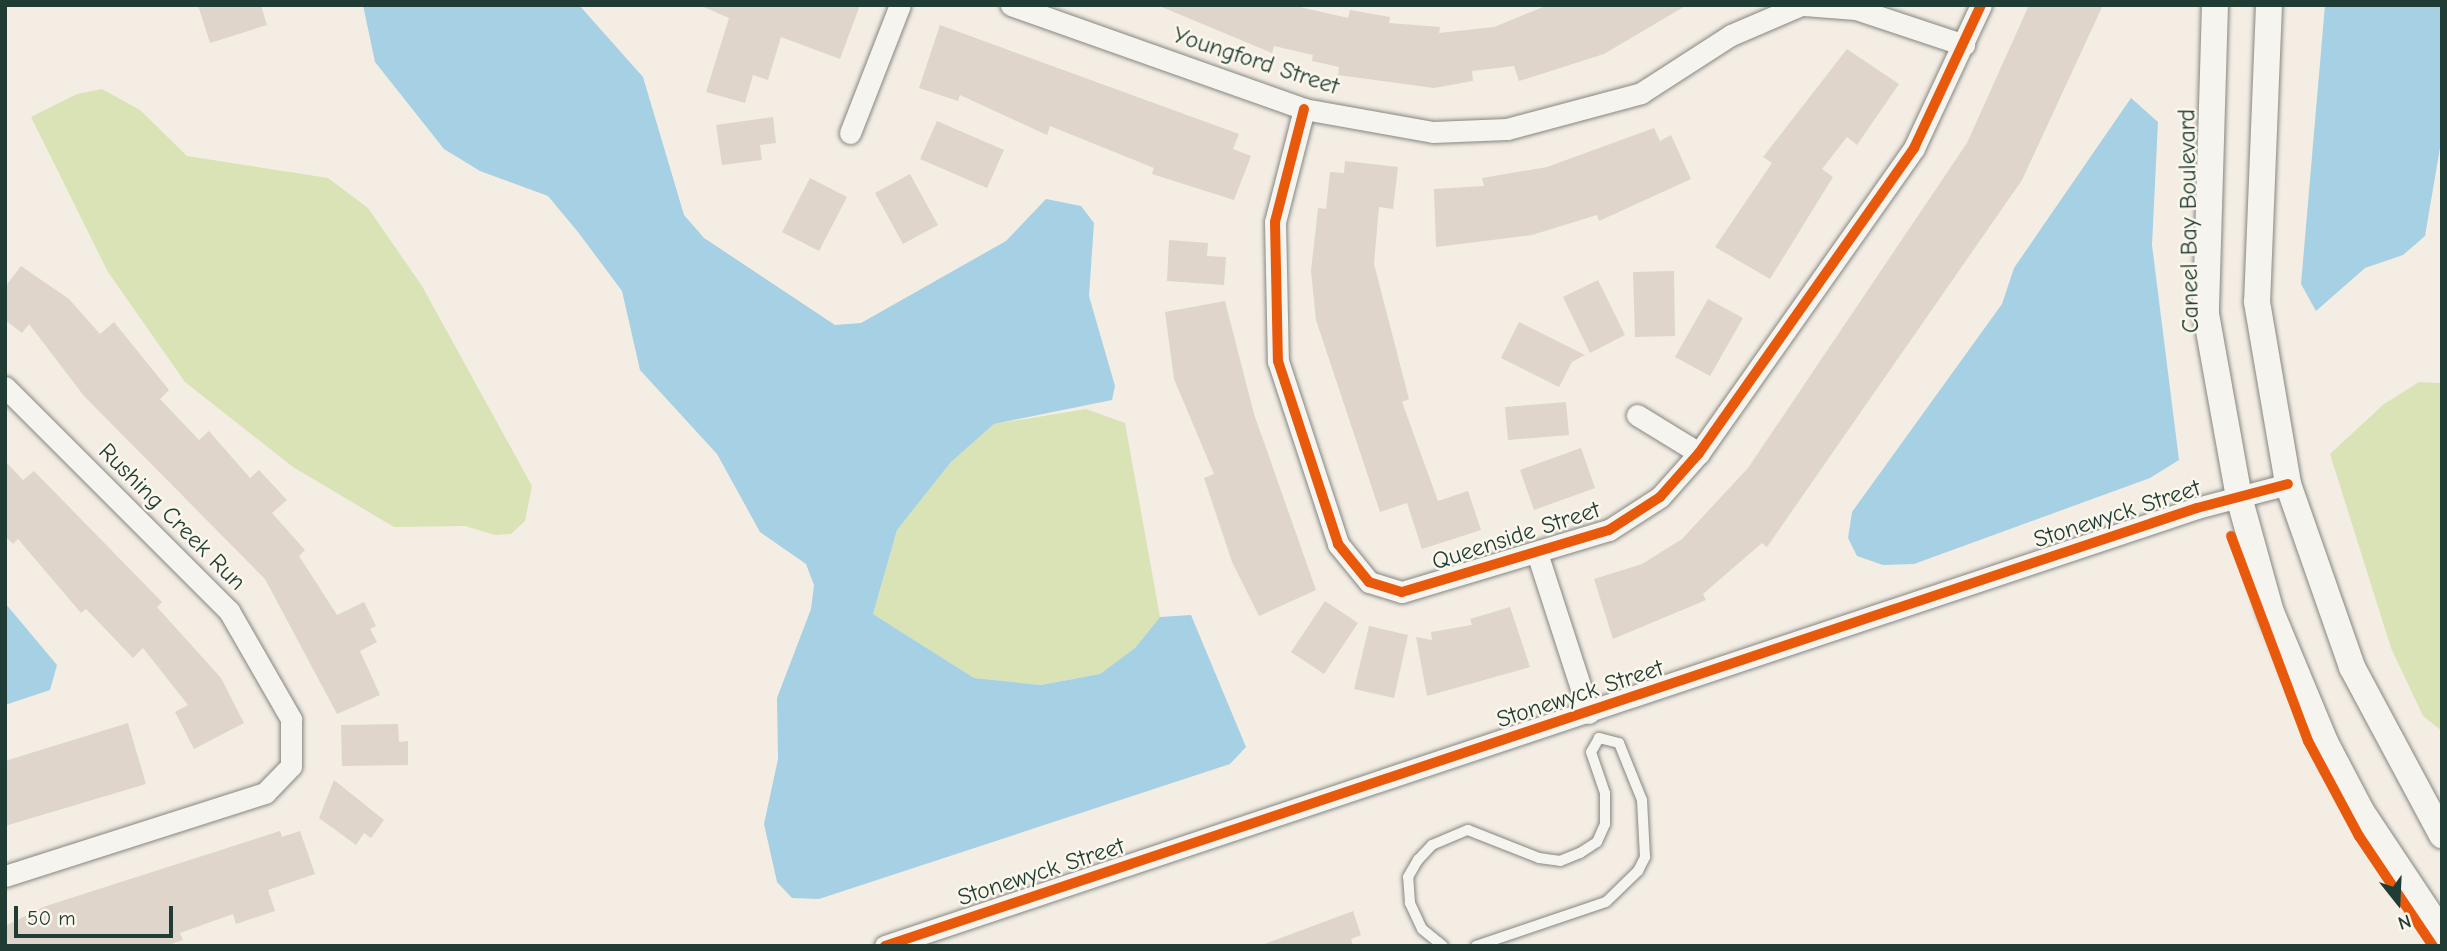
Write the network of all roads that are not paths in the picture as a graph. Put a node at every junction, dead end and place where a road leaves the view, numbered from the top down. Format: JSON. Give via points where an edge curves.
{"nodes":[{"id":1,"x":900,"y":5,"type":"edge"},
{"id":2,"x":1011,"y":5,"type":"edge"},
{"id":3,"x":1802,"y":5,"type":"edge"},
{"id":4,"x":1981,"y":5,"type":"edge"},
{"id":5,"x":2214,"y":5,"type":"edge"},
{"id":6,"x":2269,"y":5,"type":"edge"},
{"id":7,"x":1964,"y":45,"type":"junction"},
{"id":8,"x":1304,"y":109,"type":"junction"},
{"id":9,"x":850,"y":133,"type":"dead end"},
{"id":10,"x":5,"y":387,"type":"edge"},
{"id":11,"x":1637,"y":415,"type":"dead end"},
{"id":12,"x":1699,"y":453,"type":"junction"},
{"id":13,"x":2288,"y":484,"type":"junction"},
{"id":14,"x":2239,"y":497,"type":"junction"},
{"id":15,"x":1537,"y":553,"type":"junction"},
{"id":16,"x":1588,"y":713,"type":"junction"},
{"id":17,"x":1599,"y":738,"type":"junction"},
{"id":18,"x":2442,"y":835,"type":"edge"},
{"id":19,"x":5,"y":876,"type":"edge"},
{"id":20,"x":2442,"y":933,"type":"edge"},
{"id":21,"x":894,"y":944,"type":"edge"},
{"id":22,"x":1443,"y":946,"type":"edge"},
{"id":23,"x":1476,"y":946,"type":"edge"}],
"edges":[{"from":1,"to":9,"type":"street"},
{"from":2,"to":8,"type":"street","name":"Youngford Street"},
{"from":3,"to":7,"type":"street","name":"Youngford Street","via":[[1856,9]]},
{"from":3,"to":8,"type":"street","name":"Youngford Street","via":[[1731,35],[1641,93],[1507,129],[1433,132]]},
{"from":4,"to":7,"type":"street","name":"Queenside Street"},
{"from":5,"to":14,"type":"street","name":"Caneel Bay Boulevard","via":[[2206,314]]},
{"from":6,"to":13,"type":"street","via":[[2257,302]]},
{"from":7,"to":12,"type":"street","name":"Queenside Street","via":[[1914,148]]},
{"from":8,"to":15,"type":"street","name":"Queenside Street","via":[[1276,222],[1278,361],[1338,544],[1369,582],[1402,592]]},
{"from":10,"to":19,"type":"street","name":"Rushing Creek Run","via":[[229,611],[291,719],[291,766],[265,793]]},
{"from":11,"to":12,"type":"street"},
{"from":12,"to":15,"type":"street","name":"Queenside Street","via":[[1660,497],[1609,530]]},
{"from":13,"to":14,"type":"street","name":"Stonewyck Street"},
{"from":13,"to":18,"type":"street","via":[[2352,667],[2380,730]]},
{"from":14,"to":16,"type":"street","name":"Stonewyck Street"},
{"from":14,"to":20,"type":"street","name":"Caneel Bay Boulevard","via":[[2271,612],[2325,742],[2361,811]]},
{"from":15,"to":16,"type":"street"},
{"from":16,"to":17,"type":"lane"},
{"from":16,"to":21,"type":"street","name":"Stonewyck Street"},
{"from":17,"to":22,"type":"lane","via":[[1591,751],[1605,793],[1605,824],[1597,842],[1560,861],[1539,858],[1468,830],[1440,840],[1418,860],[1408,877],[1410,903],[1422,929]]},
{"from":17,"to":23,"type":"lane","via":[[1619,743],[1642,800],[1645,857],[1638,871],[1606,902]]}]}
